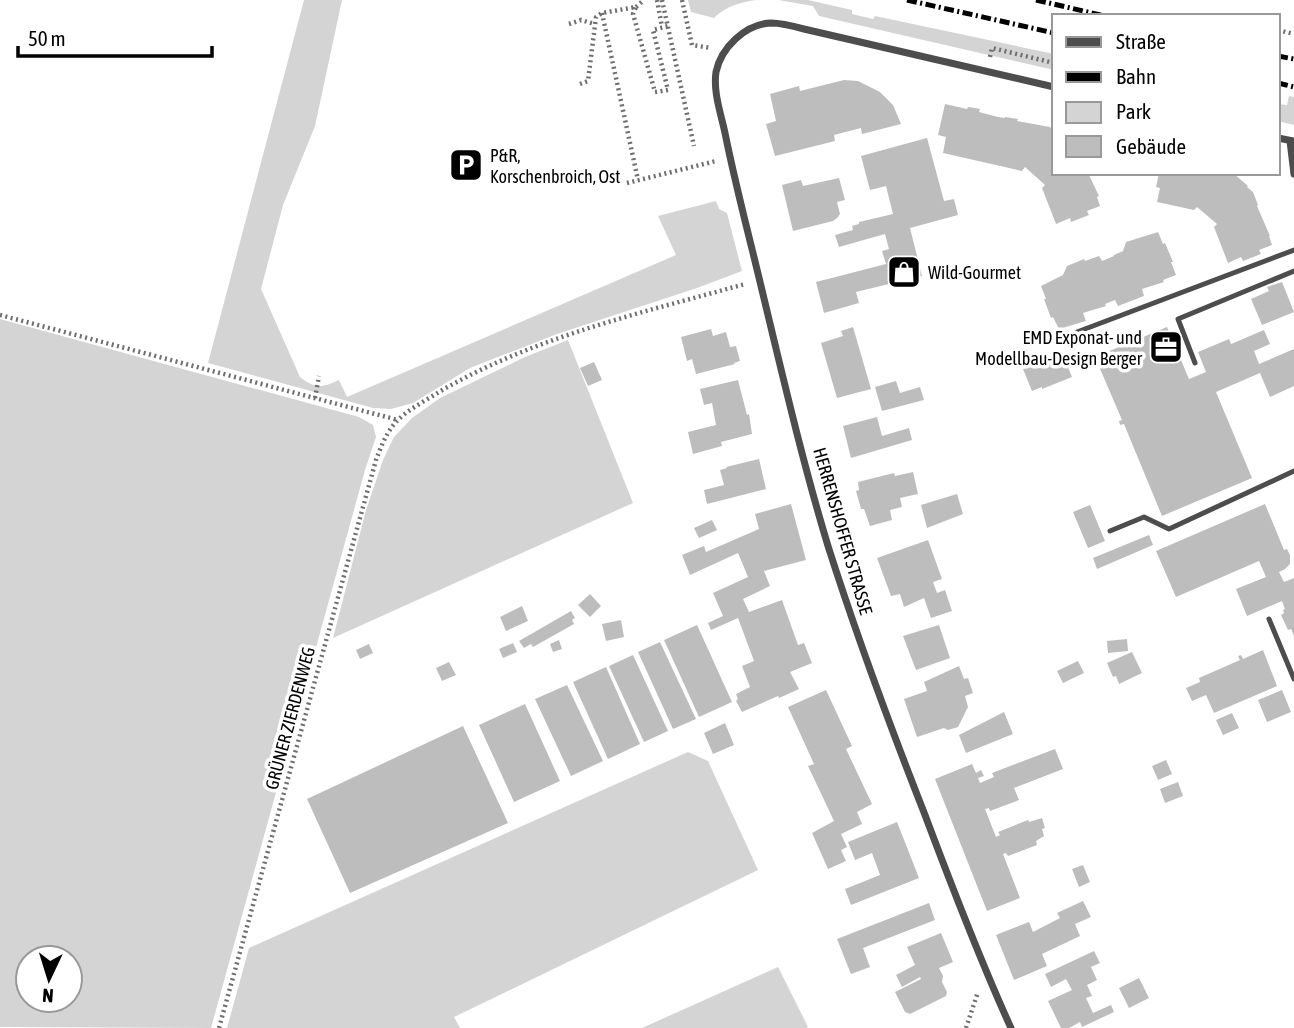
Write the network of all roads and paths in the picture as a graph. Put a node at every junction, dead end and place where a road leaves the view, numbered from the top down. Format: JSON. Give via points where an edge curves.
{"nodes":[{"id":1,"x":644,"y":0,"type":"edge"},
{"id":2,"x":657,"y":0,"type":"edge"},
{"id":3,"x":662,"y":0,"type":"edge"},
{"id":4,"x":682,"y":0,"type":"edge"},
{"id":5,"x":636,"y":7,"type":"junction"},
{"id":6,"x":602,"y":13,"type":"junction"},
{"id":7,"x":569,"y":24,"type":"dead end"},
{"id":8,"x":595,"y":24,"type":"junction"},
{"id":9,"x":665,"y":27,"type":"junction"},
{"id":10,"x":726,"y":50,"type":"junction"},
{"id":11,"x":1052,"y":62,"type":"edge"},
{"id":12,"x":987,"y":71,"type":"junction"},
{"id":13,"x":580,"y":84,"type":"dead end"},
{"id":14,"x":1052,"y":87,"type":"edge"},
{"id":15,"x":1292,"y":141,"type":"edge"},
{"id":16,"x":694,"y":146,"type":"dead end"},
{"id":17,"x":698,"y":166,"type":"dead end"},
{"id":18,"x":1294,"y":174,"type":"edge"},
{"id":19,"x":638,"y":180,"type":"junction"},
{"id":20,"x":627,"y":183,"type":"dead end"},
{"id":21,"x":1294,"y":250,"type":"edge"},
{"id":22,"x":1294,"y":271,"type":"edge"},
{"id":23,"x":760,"y":279,"type":"junction"},
{"id":24,"x":0,"y":315,"type":"edge"},
{"id":25,"x":1077,"y":332,"type":"dead end"},
{"id":26,"x":1195,"y":363,"type":"dead end"},
{"id":27,"x":319,"y":376,"type":"dead end"},
{"id":28,"x":314,"y":398,"type":"junction"},
{"id":29,"x":398,"y":420,"type":"junction"},
{"id":30,"x":1294,"y":471,"type":"edge"},
{"id":31,"x":1110,"y":531,"type":"dead end"},
{"id":32,"x":1269,"y":618,"type":"dead end"},
{"id":33,"x":1294,"y":679,"type":"edge"},
{"id":34,"x":986,"y":971,"type":"junction"},
{"id":35,"x":219,"y":1028,"type":"edge"},
{"id":36,"x":966,"y":1028,"type":"edge"},
{"id":37,"x":1011,"y":1028,"type":"edge"}],
"edges":[{"from":1,"to":5,"type":"path"},
{"from":2,"to":9,"type":"path"},
{"from":3,"to":9,"type":"path"},
{"from":4,"to":10,"type":"path","via":[[692,46]]},
{"from":5,"to":6,"type":"path"},
{"from":5,"to":9,"type":"path","via":[[633,14],[655,92],[668,90],[653,30]]},
{"from":6,"to":8,"type":"path"},
{"from":6,"to":19,"type":"path"},
{"from":7,"to":8,"type":"path","via":[[581,20]]},
{"from":8,"to":13,"type":"path","via":[[589,81]]},
{"from":9,"to":16,"type":"path"},
{"from":10,"to":12,"type":"street","name":"HERRENSHOFFER STRASSE","via":[[744,32],[772,23]]},
{"from":10,"to":23,"type":"street","name":"HERRENSHOFFER STRASSE","via":[[716,87]]},
{"from":11,"to":12,"type":"path","via":[[992,48]]},
{"from":12,"to":14,"type":"street"},
{"from":15,"to":18,"type":"street"},
{"from":17,"to":19,"type":"path"},
{"from":19,"to":20,"type":"path"},
{"from":21,"to":25,"type":"lane"},
{"from":22,"to":26,"type":"lane","via":[[1178,319]]},
{"from":23,"to":29,"type":"path","via":[[517,354],[456,383]]},
{"from":23,"to":34,"type":"street","name":"HERRENSHOFFER STRASSE","via":[[813,492],[846,601]]},
{"from":24,"to":28,"type":"path"},
{"from":27,"to":28,"type":"path"},
{"from":28,"to":29,"type":"path"},
{"from":29,"to":35,"type":"path","name":"GRÜNER ZIERDENWEG","via":[[376,460]]},
{"from":30,"to":31,"type":"lane","via":[[1169,529],[1144,517]]},
{"from":32,"to":33,"type":"lane"},
{"from":34,"to":36,"type":"path"},
{"from":34,"to":37,"type":"street","name":"HERRENSHOFFER STRASSE"}]}
